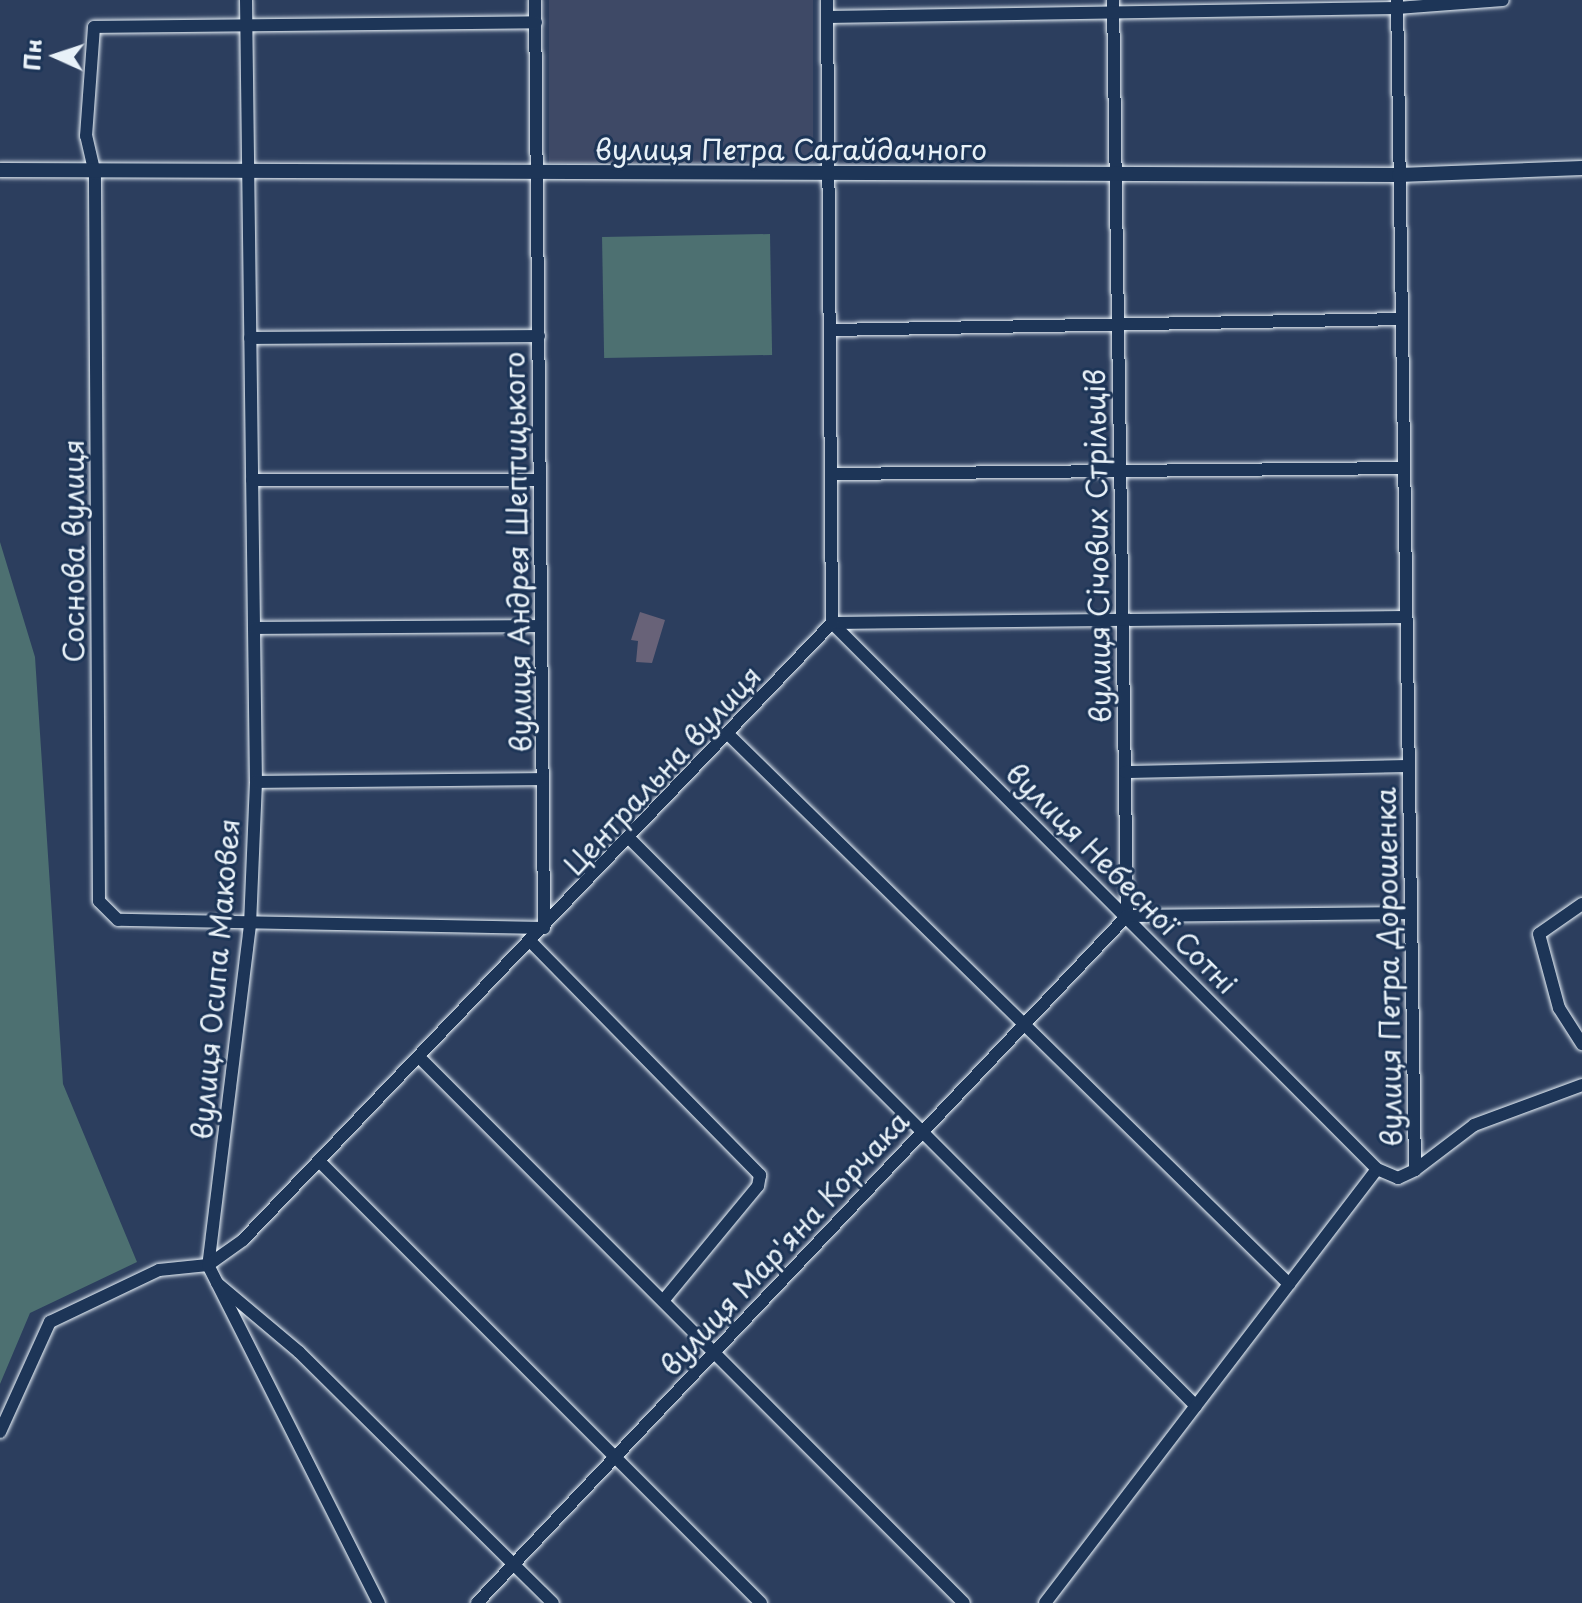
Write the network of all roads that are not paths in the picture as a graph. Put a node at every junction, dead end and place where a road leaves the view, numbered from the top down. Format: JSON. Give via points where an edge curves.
{"nodes":[{"id":1,"x":246,"y":0,"type":"edge"},
{"id":2,"x":535,"y":0,"type":"edge"},
{"id":3,"x":827,"y":0,"type":"edge"},
{"id":4,"x":1503,"y":0,"type":"edge"},
{"id":5,"x":1397,"y":4,"type":"edge"},
{"id":6,"x":1113,"y":6,"type":"edge"},
{"id":7,"x":827,"y":17,"type":"junction"},
{"id":8,"x":536,"y":22,"type":"junction"},
{"id":9,"x":246,"y":26,"type":"junction"},
{"id":10,"x":1582,"y":168,"type":"edge"},
{"id":11,"x":0,"y":170,"type":"edge"},
{"id":12,"x":95,"y":174,"type":"junction"},
{"id":13,"x":248,"y":174,"type":"junction"},
{"id":14,"x":537,"y":174,"type":"junction"},
{"id":15,"x":830,"y":175,"type":"junction"},
{"id":16,"x":1116,"y":175,"type":"junction"},
{"id":17,"x":1399,"y":175,"type":"junction"},
{"id":18,"x":1402,"y":319,"type":"junction"},
{"id":19,"x":1118,"y":324,"type":"junction"},
{"id":20,"x":831,"y":330,"type":"junction"},
{"id":21,"x":539,"y":336,"type":"junction"},
{"id":22,"x":250,"y":338,"type":"junction"},
{"id":23,"x":1404,"y":468,"type":"junction"},
{"id":24,"x":1120,"y":471,"type":"junction"},
{"id":25,"x":833,"y":474,"type":"junction"},
{"id":26,"x":252,"y":480,"type":"junction"},
{"id":27,"x":540,"y":480,"type":"junction"},
{"id":28,"x":1406,"y":617,"type":"junction"},
{"id":29,"x":1123,"y":621,"type":"junction"},
{"id":30,"x":832,"y":623,"type":"junction"},
{"id":31,"x":541,"y":626,"type":"junction"},
{"id":32,"x":254,"y":628,"type":"junction"},
{"id":33,"x":730,"y":736,"type":"junction"},
{"id":34,"x":1408,"y":766,"type":"junction"},
{"id":35,"x":1125,"y":772,"type":"junction"},
{"id":36,"x":543,"y":779,"type":"junction"},
{"id":37,"x":256,"y":782,"type":"junction"},
{"id":38,"x":630,"y":839,"type":"junction"},
{"id":39,"x":1582,"y":904,"type":"edge"},
{"id":40,"x":1411,"y":913,"type":"junction"},
{"id":41,"x":1127,"y":916,"type":"junction"},
{"id":42,"x":250,"y":925,"type":"junction"},
{"id":43,"x":544,"y":928,"type":"junction"},
{"id":44,"x":531,"y":942,"type":"junction"},
{"id":45,"x":1024,"y":1025,"type":"junction"},
{"id":46,"x":1582,"y":1044,"type":"edge"},
{"id":47,"x":419,"y":1057,"type":"junction"},
{"id":48,"x":1582,"y":1085,"type":"edge"},
{"id":49,"x":923,"y":1132,"type":"junction"},
{"id":50,"x":319,"y":1161,"type":"junction"},
{"id":51,"x":1377,"y":1169,"type":"junction"},
{"id":52,"x":1415,"y":1170,"type":"junction"},
{"id":53,"x":208,"y":1265,"type":"junction"},
{"id":54,"x":215,"y":1281,"type":"junction"},
{"id":55,"x":1289,"y":1284,"type":"junction"},
{"id":56,"x":663,"y":1301,"type":"junction"},
{"id":57,"x":714,"y":1352,"type":"junction"},
{"id":58,"x":1196,"y":1406,"type":"junction"},
{"id":59,"x":0,"y":1432,"type":"edge"},
{"id":60,"x":615,"y":1457,"type":"junction"},
{"id":61,"x":514,"y":1564,"type":"junction"},
{"id":62,"x":379,"y":1603,"type":"edge"},
{"id":63,"x":477,"y":1603,"type":"edge"},
{"id":64,"x":553,"y":1603,"type":"edge"},
{"id":65,"x":761,"y":1603,"type":"edge"},
{"id":66,"x":964,"y":1603,"type":"edge"},
{"id":67,"x":1045,"y":1603,"type":"edge"}],
"edges":[{"from":1,"to":9,"type":"street","name":"вулиця Осипа Маковея"},
{"from":2,"to":8,"type":"street","name":"вулиця Андрея Шептицького"},
{"from":3,"to":7,"type":"street"},
{"from":4,"to":5,"type":"street"},
{"from":5,"to":6,"type":"street"},
{"from":5,"to":17,"type":"street","name":"вулиця Петра Дорошенка"},
{"from":6,"to":7,"type":"street"},
{"from":6,"to":16,"type":"street","name":"вулиця Січових Стрільців"},
{"from":7,"to":15,"type":"street"},
{"from":8,"to":9,"type":"street"},
{"from":8,"to":14,"type":"street","name":"вулиця Андрея Шептицького"},
{"from":9,"to":12,"type":"street","name":"Соснова вулиця","via":[[94,27],[86,136]]},
{"from":9,"to":13,"type":"street","name":"вулиця Осипа Маковея"},
{"from":10,"to":17,"type":"street","name":"вулиця Петра Сагайдачного"},
{"from":11,"to":12,"type":"street","name":"вулиця Петра Сагайдачного"},
{"from":12,"to":13,"type":"street","name":"вулиця Петра Сагайдачного"},
{"from":12,"to":42,"type":"street","name":"Соснова вулиця","via":[[99,901],[118,920]]},
{"from":13,"to":14,"type":"street","name":"вулиця Петра Сагайдачного"},
{"from":13,"to":22,"type":"street","name":"вулиця Осипа Маковея"},
{"from":14,"to":15,"type":"street","name":"вулиця Петра Сагайдачного"},
{"from":14,"to":21,"type":"street","name":"вулиця Андрея Шептицького"},
{"from":15,"to":16,"type":"street","name":"вулиця Петра Сагайдачного"},
{"from":15,"to":20,"type":"street"},
{"from":16,"to":17,"type":"street","name":"вулиця Петра Сагайдачного"},
{"from":16,"to":19,"type":"street","name":"вулиця Січових Стрільців"},
{"from":17,"to":18,"type":"street","name":"вулиця Петра Дорошенка"},
{"from":18,"to":19,"type":"street"},
{"from":18,"to":23,"type":"street","name":"вулиця Петра Дорошенка"},
{"from":19,"to":20,"type":"street"},
{"from":19,"to":24,"type":"street","name":"вулиця Січових Стрільців"},
{"from":20,"to":25,"type":"street"},
{"from":21,"to":22,"type":"street"},
{"from":21,"to":27,"type":"street","name":"вулиця Андрея Шептицького"},
{"from":22,"to":26,"type":"street","name":"вулиця Осипа Маковея"},
{"from":23,"to":24,"type":"street"},
{"from":23,"to":28,"type":"street","name":"вулиця Петра Дорошенка"},
{"from":24,"to":25,"type":"street"},
{"from":24,"to":29,"type":"street","name":"вулиця Січових Стрільців"},
{"from":25,"to":30,"type":"street"},
{"from":26,"to":27,"type":"street"},
{"from":26,"to":32,"type":"street","name":"вулиця Осипа Маковея"},
{"from":27,"to":31,"type":"street","name":"вулиця Андрея Шептицького"},
{"from":28,"to":29,"type":"street"},
{"from":28,"to":34,"type":"street","name":"вулиця Петра Дорошенка"},
{"from":29,"to":30,"type":"street"},
{"from":29,"to":35,"type":"street","name":"вулиця Січових Стрільців"},
{"from":30,"to":33,"type":"street","name":"Центральна вулиця"},
{"from":30,"to":41,"type":"street","name":"вулиця Небесної Сотні"},
{"from":31,"to":32,"type":"street"},
{"from":31,"to":36,"type":"street","name":"вулиця Андрея Шептицького"},
{"from":32,"to":37,"type":"street","name":"вулиця Осипа Маковея"},
{"from":33,"to":38,"type":"street","name":"Центральна вулиця"},
{"from":33,"to":45,"type":"street"},
{"from":34,"to":35,"type":"street"},
{"from":34,"to":40,"type":"street","name":"вулиця Петра Дорошенка"},
{"from":35,"to":41,"type":"street","name":"вулиця Січових Стрільців"},
{"from":36,"to":37,"type":"street"},
{"from":36,"to":43,"type":"street","name":"вулиця Андрея Шептицького"},
{"from":37,"to":42,"type":"street","name":"вулиця Осипа Маковея"},
{"from":38,"to":43,"type":"street","name":"Центральна вулиця"},
{"from":38,"to":49,"type":"street"},
{"from":39,"to":46,"type":"street","via":[[1539,934],[1559,1008]]},
{"from":40,"to":41,"type":"street"},
{"from":40,"to":52,"type":"street","name":"вулиця Петра Дорошенка"},
{"from":41,"to":45,"type":"street","name":"вулиця Мар'яна Корчака"},
{"from":41,"to":51,"type":"street","name":"вулиця Небесної Сотні"},
{"from":42,"to":43,"type":"street"},
{"from":42,"to":53,"type":"street","name":"вулиця Осипа Маковея"},
{"from":43,"to":44,"type":"street","name":"Центральна вулиця"},
{"from":44,"to":47,"type":"street","name":"Центральна вулиця"},
{"from":44,"to":56,"type":"street","via":[[760,1175],[758,1186]]},
{"from":45,"to":49,"type":"street","name":"вулиця Мар'яна Корчака"},
{"from":45,"to":55,"type":"street"},
{"from":47,"to":50,"type":"street","name":"Центральна вулиця"},
{"from":47,"to":56,"type":"street"},
{"from":48,"to":52,"type":"street","via":[[1474,1125]]},
{"from":49,"to":57,"type":"street","name":"вулиця Мар'яна Корчака"},
{"from":49,"to":58,"type":"street"},
{"from":50,"to":53,"type":"street","name":"Центральна вулиця","via":[[243,1240]]},
{"from":50,"to":60,"type":"street"},
{"from":51,"to":52,"type":"street","name":"вулиця Петра Дорошенка","via":[[1398,1178]]},
{"from":51,"to":55,"type":"street","name":"вулиця Петра Дорошенка"},
{"from":53,"to":54,"type":"street"},
{"from":53,"to":59,"type":"street","via":[[159,1270],[50,1322]]},
{"from":54,"to":61,"type":"street","via":[[299,1352]]},
{"from":54,"to":62,"type":"street"},
{"from":55,"to":58,"type":"street","name":"вулиця Петра Дорошенка"},
{"from":56,"to":57,"type":"street"},
{"from":57,"to":60,"type":"street","name":"вулиця Мар'яна Корчака"},
{"from":57,"to":66,"type":"street"},
{"from":58,"to":67,"type":"street","name":"вулиця Петра Дорошенка"},
{"from":60,"to":61,"type":"street","name":"вулиця Мар'яна Корчака"},
{"from":60,"to":65,"type":"street"},
{"from":61,"to":63,"type":"street","name":"вулиця Мар'яна Корчака"},
{"from":61,"to":64,"type":"street"}]}
